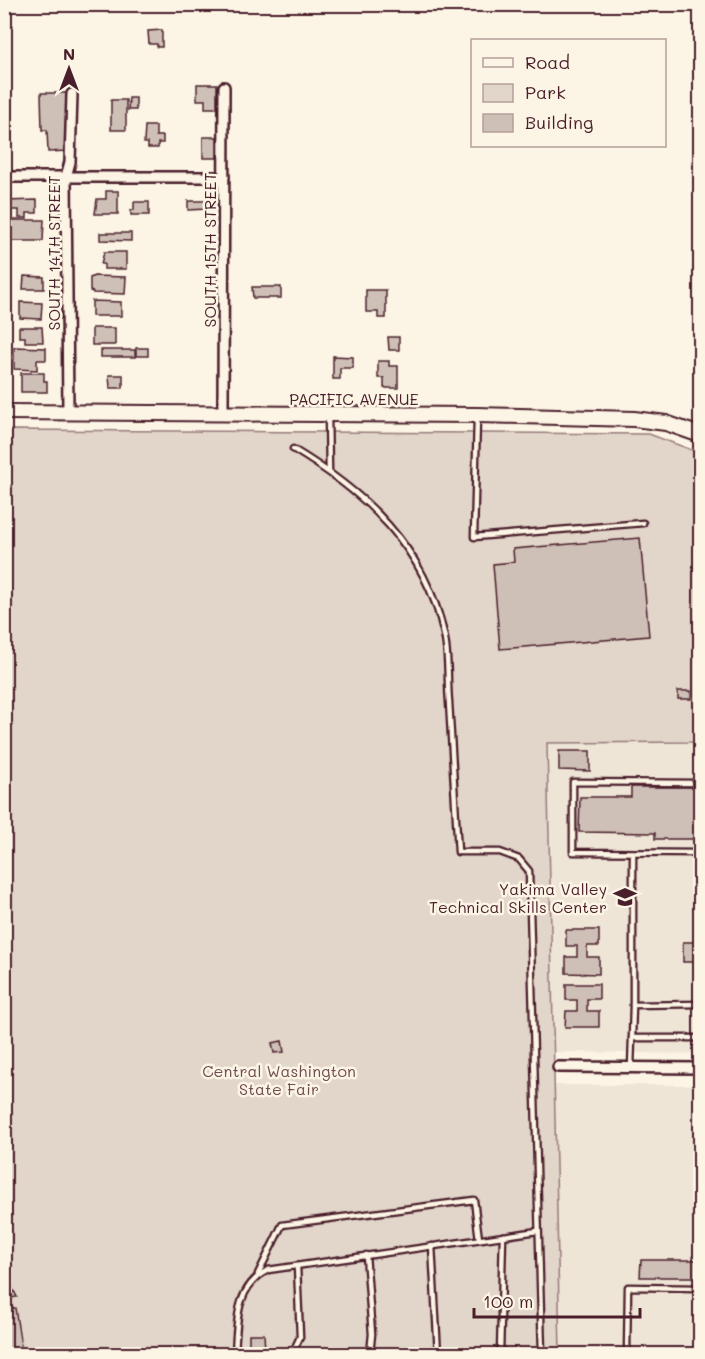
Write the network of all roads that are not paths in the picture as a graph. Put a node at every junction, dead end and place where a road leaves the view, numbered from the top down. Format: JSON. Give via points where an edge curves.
{"nodes":[{"id":1,"x":224,"y":87,"type":"dead end"},
{"id":2,"x":72,"y":94,"type":"dead end"},
{"id":3,"x":4,"y":177,"type":"edge"},
{"id":4,"x":66,"y":177,"type":"junction"},
{"id":5,"x":224,"y":177,"type":"junction"},
{"id":6,"x":4,"y":412,"type":"edge"},
{"id":7,"x":68,"y":413,"type":"junction"},
{"id":8,"x":224,"y":414,"type":"junction"},
{"id":9,"x":328,"y":415,"type":"junction"},
{"id":10,"x":477,"y":416,"type":"junction"},
{"id":11,"x":700,"y":435,"type":"edge"},
{"id":12,"x":293,"y":449,"type":"dead end"},
{"id":13,"x":329,"y":471,"type":"junction"},
{"id":14,"x":643,"y":523,"type":"dead end"},
{"id":15,"x":700,"y":783,"type":"edge"},
{"id":16,"x":633,"y":853,"type":"junction"},
{"id":17,"x":700,"y":853,"type":"edge"},
{"id":18,"x":700,"y":1004,"type":"edge"},
{"id":19,"x":633,"y":1005,"type":"junction"},
{"id":20,"x":632,"y":1038,"type":"junction"},
{"id":21,"x":700,"y":1038,"type":"edge"},
{"id":22,"x":558,"y":1067,"type":"dead end"},
{"id":23,"x":631,"y":1068,"type":"junction"},
{"id":24,"x":700,"y":1068,"type":"edge"},
{"id":25,"x":538,"y":1231,"type":"junction"},
{"id":26,"x":503,"y":1236,"type":"junction"},
{"id":27,"x":479,"y":1239,"type":"junction"},
{"id":28,"x":432,"y":1246,"type":"junction"},
{"id":29,"x":366,"y":1256,"type":"junction"},
{"id":30,"x":297,"y":1266,"type":"junction"},
{"id":31,"x":256,"y":1277,"type":"junction"},
{"id":32,"x":700,"y":1288,"type":"edge"},
{"id":33,"x":235,"y":1354,"type":"edge"},
{"id":34,"x":292,"y":1354,"type":"edge"},
{"id":35,"x":370,"y":1354,"type":"edge"},
{"id":36,"x":438,"y":1354,"type":"edge"},
{"id":37,"x":500,"y":1354,"type":"edge"},
{"id":38,"x":542,"y":1354,"type":"edge"},
{"id":39,"x":627,"y":1354,"type":"edge"}],
"edges":[{"from":1,"to":5,"type":"street","name":"SOUTH 15TH STREET"},
{"from":2,"to":4,"type":"street","name":"SOUTH 14TH STREET"},
{"from":3,"to":4,"type":"street"},
{"from":4,"to":5,"type":"street"},
{"from":4,"to":7,"type":"street","name":"SOUTH 14TH STREET"},
{"from":5,"to":8,"type":"street","name":"SOUTH 15TH STREET"},
{"from":6,"to":7,"type":"street","name":"PACIFIC AVENUE"},
{"from":7,"to":8,"type":"street","name":"PACIFIC AVENUE"},
{"from":8,"to":9,"type":"street","name":"PACIFIC AVENUE"},
{"from":9,"to":10,"type":"street","name":"PACIFIC AVENUE"},
{"from":9,"to":13,"type":"lane"},
{"from":10,"to":11,"type":"street","name":"PACIFIC AVENUE","via":[[643,420]]},
{"from":10,"to":14,"type":"lane","via":[[474,537]]},
{"from":12,"to":13,"type":"lane"},
{"from":13,"to":25,"type":"lane","via":[[375,508],[400,538],[426,580],[445,635],[458,852],[500,852],[519,859],[529,871]]},
{"from":15,"to":16,"type":"lane","via":[[573,782],[573,852]]},
{"from":16,"to":17,"type":"lane"},
{"from":16,"to":19,"type":"lane"},
{"from":18,"to":19,"type":"lane"},
{"from":19,"to":20,"type":"lane"},
{"from":20,"to":21,"type":"lane"},
{"from":20,"to":23,"type":"lane"},
{"from":22,"to":23,"type":"street"},
{"from":23,"to":24,"type":"street"},
{"from":25,"to":26,"type":"lane"},
{"from":25,"to":38,"type":"lane"},
{"from":26,"to":27,"type":"lane"},
{"from":26,"to":37,"type":"lane"},
{"from":27,"to":28,"type":"lane"},
{"from":27,"to":31,"type":"lane","via":[[474,1200],[282,1225]]},
{"from":28,"to":29,"type":"lane"},
{"from":28,"to":36,"type":"lane"},
{"from":29,"to":30,"type":"lane"},
{"from":29,"to":35,"type":"lane"},
{"from":30,"to":31,"type":"lane","via":[[268,1270]]},
{"from":30,"to":34,"type":"lane","via":[[300,1337]]},
{"from":31,"to":33,"type":"lane","via":[[239,1305]]},
{"from":32,"to":39,"type":"lane","via":[[628,1287]]}]}
